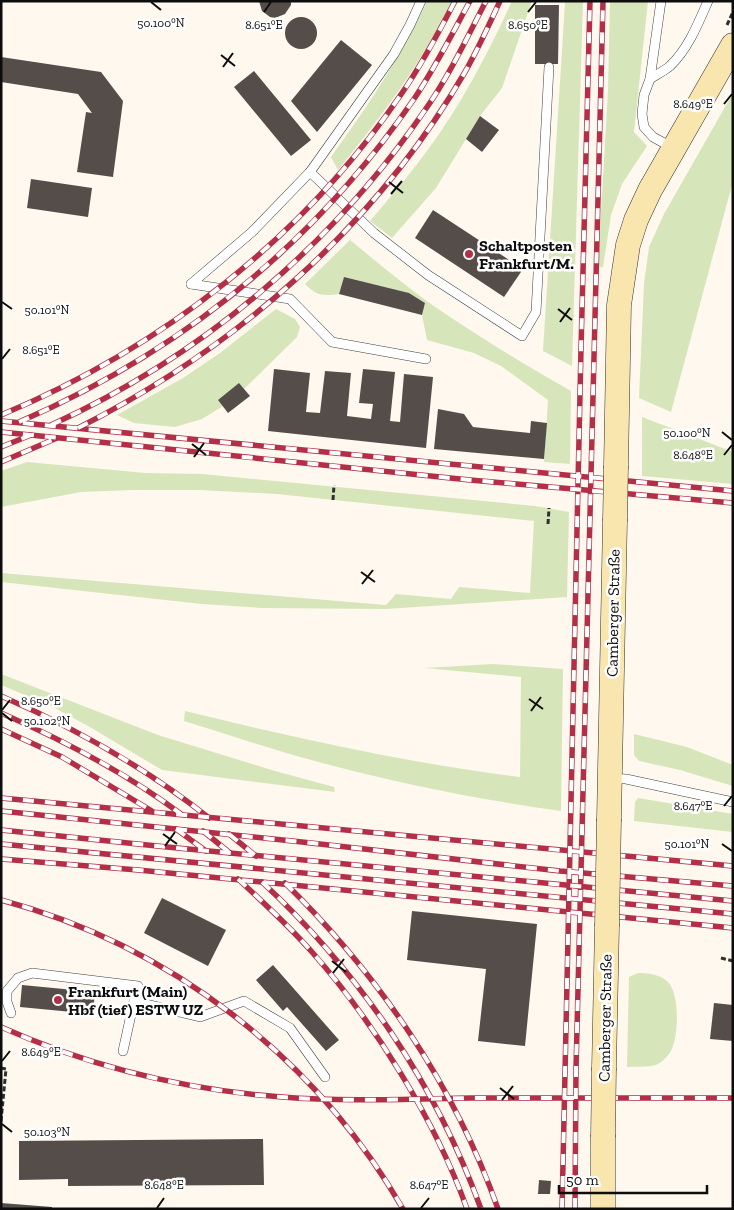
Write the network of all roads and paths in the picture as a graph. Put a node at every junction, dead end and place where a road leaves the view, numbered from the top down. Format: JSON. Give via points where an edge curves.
{"nodes":[{"id":1,"x":421,"y":1,"type":"edge"},
{"id":2,"x":661,"y":1,"type":"edge"},
{"id":3,"x":708,"y":1,"type":"edge"},
{"id":4,"x":733,"y":45,"type":"edge"},
{"id":5,"x":549,"y":68,"type":"dead end"},
{"id":6,"x":650,"y":79,"type":"junction"},
{"id":7,"x":673,"y":149,"type":"junction"},
{"id":8,"x":310,"y":172,"type":"junction"},
{"id":9,"x":426,"y":359,"type":"dead end"},
{"id":10,"x":334,"y":484,"type":"dead end"},
{"id":11,"x":333,"y":500,"type":"dead end"},
{"id":12,"x":549,"y":508,"type":"dead end"},
{"id":13,"x":548,"y":524,"type":"dead end"},
{"id":14,"x":610,"y":778,"type":"junction"},
{"id":15,"x":733,"y":802,"type":"edge"},
{"id":16,"x":721,"y":958,"type":"dead end"},
{"id":17,"x":733,"y":961,"type":"edge"},
{"id":18,"x":134,"y":1001,"type":"junction"},
{"id":19,"x":11,"y":1013,"type":"dead end"},
{"id":20,"x":123,"y":1051,"type":"dead end"},
{"id":21,"x":1,"y":1068,"type":"edge"},
{"id":22,"x":325,"y":1077,"type":"dead end"},
{"id":23,"x":1,"y":1121,"type":"edge"},
{"id":24,"x":603,"y":1209,"type":"edge"}],
"edges":[{"from":1,"to":8,"type":"lane","via":[[394,54]]},
{"from":2,"to":6,"type":"lane"},
{"from":3,"to":6,"type":"lane","via":[[680,54],[669,68]]},
{"from":4,"to":7,"type":"street","name":"Camberger Straße"},
{"from":5,"to":8,"type":"lane","via":[[536,312],[522,336],[428,275],[374,233]]},
{"from":6,"to":7,"type":"lane","via":[[644,95],[644,127],[653,137]]},
{"from":7,"to":14,"type":"street","name":"Camberger Straße","bridge":true,"via":[[636,220],[628,245],[619,306]]},
{"from":8,"to":9,"type":"lane","via":[[252,232],[191,284],[290,299],[332,342]]},
{"from":10,"to":11,"type":"path"},
{"from":12,"to":13,"type":"path"},
{"from":14,"to":15,"type":"lane"},
{"from":14,"to":24,"type":"street","name":"Camberger Straße","bridge":true},
{"from":16,"to":17,"type":"path"},
{"from":18,"to":19,"type":"lane","via":[[138,986],[32,973],[18,978],[7,991]]},
{"from":18,"to":20,"type":"lane"},
{"from":18,"to":22,"type":"lane","via":[[200,1017],[244,1001],[290,1028]]},
{"from":21,"to":23,"type":"path","via":[[6,1069]]}]}
